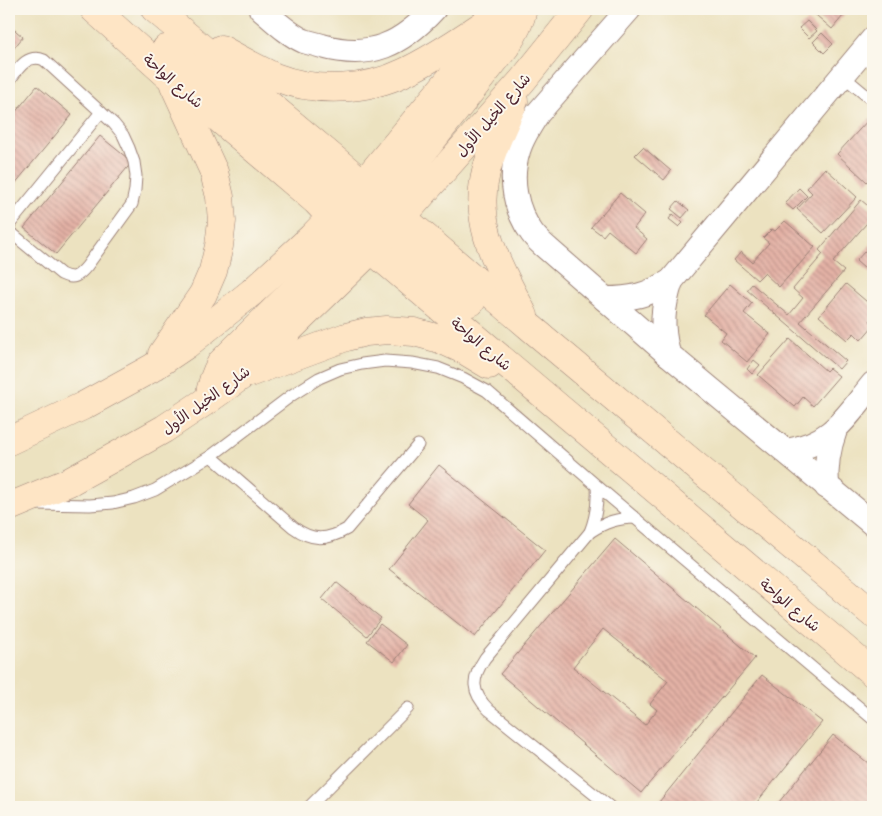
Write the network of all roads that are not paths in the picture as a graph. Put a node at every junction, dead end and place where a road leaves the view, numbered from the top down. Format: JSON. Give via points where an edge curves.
{"nodes":[{"id":1,"x":261,"y":9,"type":"edge"},
{"id":2,"x":434,"y":9,"type":"edge"},
{"id":3,"x":513,"y":9,"type":"edge"},
{"id":4,"x":580,"y":9,"type":"edge"},
{"id":5,"x":629,"y":9,"type":"edge"},
{"id":6,"x":102,"y":16,"type":"edge"},
{"id":7,"x":164,"y":16,"type":"edge"},
{"id":8,"x":873,"y":39,"type":"edge"},
{"id":9,"x":843,"y":76,"type":"junction"},
{"id":10,"x":170,"y":77,"type":"junction"},
{"id":11,"x":9,"y":81,"type":"edge"},
{"id":12,"x":522,"y":81,"type":"junction"},
{"id":13,"x":873,"y":102,"type":"edge"},
{"id":14,"x":101,"y":112,"type":"junction"},
{"id":15,"x":368,"y":217,"type":"junction"},
{"id":16,"x":9,"y":225,"type":"edge"},
{"id":17,"x":9,"y":231,"type":"edge"},
{"id":18,"x":671,"y":281,"type":"junction"},
{"id":19,"x":605,"y":300,"type":"junction"},
{"id":20,"x":530,"y":327,"type":"junction"},
{"id":21,"x":668,"y":354,"type":"junction"},
{"id":22,"x":152,"y":368,"type":"junction"},
{"id":23,"x":240,"y":377,"type":"junction"},
{"id":24,"x":873,"y":384,"type":"edge"},
{"id":25,"x":547,"y":398,"type":"junction"},
{"id":26,"x":209,"y":399,"type":"junction"},
{"id":27,"x":631,"y":411,"type":"junction"},
{"id":28,"x":835,"y":430,"type":"junction"},
{"id":29,"x":9,"y":441,"type":"edge"},
{"id":30,"x":418,"y":445,"type":"dead end"},
{"id":31,"x":786,"y":451,"type":"junction"},
{"id":32,"x":211,"y":456,"type":"junction"},
{"id":33,"x":596,"y":486,"type":"junction"},
{"id":34,"x":828,"y":487,"type":"junction"},
{"id":35,"x":13,"y":505,"type":"edge"},
{"id":36,"x":636,"y":518,"type":"junction"},
{"id":37,"x":873,"y":524,"type":"edge"},
{"id":38,"x":590,"y":532,"type":"junction"},
{"id":39,"x":873,"y":614,"type":"edge"},
{"id":40,"x":873,"y":673,"type":"edge"},
{"id":41,"x":408,"y":708,"type":"dead end"},
{"id":42,"x":873,"y":719,"type":"edge"},
{"id":43,"x":309,"y":807,"type":"edge"},
{"id":44,"x":610,"y":807,"type":"edge"}],
"edges":[{"from":1,"to":2,"type":"street","via":[[304,41],[336,50],[357,51],[391,44],[414,29]]},
{"from":3,"to":7,"type":"main road","via":[[404,73],[375,83],[325,88],[276,77]]},
{"from":3,"to":15,"type":"main road","name":"شارع الخيل الأول"},
{"from":4,"to":12,"type":"main road","name":"شارع الخيل الأول"},
{"from":5,"to":19,"type":"street","via":[[526,131],[514,172],[521,214],[533,234]]},
{"from":6,"to":10,"type":"main road","name":"شارع الواحة"},
{"from":6,"to":15,"type":"main road","via":[[136,24]]},
{"from":7,"to":15,"type":"main road","name":"شارع الواحة"},
{"from":8,"to":9,"type":"street"},
{"from":9,"to":13,"type":"lane"},
{"from":9,"to":18,"type":"street"},
{"from":10,"to":15,"type":"main road","name":"شارع الواحة","via":[[316,201]]},
{"from":10,"to":22,"type":"main road","via":[[214,172],[222,221],[213,270],[203,294]]},
{"from":11,"to":14,"type":"lane","via":[[24,62],[39,58]]},
{"from":12,"to":15,"type":"main road","name":"شارع الخيل الأول"},
{"from":12,"to":20,"type":"main road","via":[[492,151],[482,194],[487,238]]},
{"from":14,"to":16,"type":"lane"},
{"from":14,"to":17,"type":"lane","via":[[114,124],[129,148],[134,162],[135,190],[132,204],[81,273],[75,277],[61,274]]},
{"from":15,"to":20,"type":"main road","name":"شارع الواحة"},
{"from":15,"to":22,"type":"main road","name":"شارع الخيل الأول","via":[[312,237],[218,320]]},
{"from":15,"to":23,"type":"main road","name":"شارع الخيل الأول"},
{"from":15,"to":25,"type":"main road","name":"شارع الواحة"},
{"from":15,"to":26,"type":"main road","via":[[221,363],[214,374]]},
{"from":15,"to":27,"type":"main road","via":[[596,406],[619,413]]},
{"from":18,"to":19,"type":"street","via":[[640,296]]},
{"from":18,"to":21,"type":"street","via":[[663,317]]},
{"from":19,"to":21,"type":"street"},
{"from":20,"to":27,"type":"main road","name":"شارع الواحة"},
{"from":21,"to":31,"type":"street"},
{"from":22,"to":29,"type":"main road","name":"شارع الخيل الأول"},
{"from":23,"to":25,"type":"main road","via":[[346,337],[387,330],[414,332],[440,339]]},
{"from":23,"to":26,"type":"main road","name":"شارع الخيل الأول"},
{"from":24,"to":28,"type":"street"},
{"from":25,"to":40,"type":"main road","name":"شارع الواحة"},
{"from":26,"to":35,"type":"main road","name":"شارع الخيل الأول","via":[[164,429],[69,482]]},
{"from":27,"to":39,"type":"main road","name":"شارع الواحة"},
{"from":28,"to":31,"type":"street","via":[[812,445]]},
{"from":28,"to":34,"type":"street","via":[[827,458]]},
{"from":30,"to":32,"type":"lane","via":[[347,529],[326,538],[302,534]]},
{"from":31,"to":34,"type":"street"},
{"from":32,"to":33,"type":"lane","via":[[319,378],[362,364],[385,361],[412,363],[438,368],[487,391]]},
{"from":32,"to":35,"type":"lane","via":[[155,490],[134,498],[90,505]]},
{"from":33,"to":36,"type":"lane"},
{"from":33,"to":38,"type":"lane","via":[[596,514]]},
{"from":34,"to":37,"type":"street"},
{"from":36,"to":38,"type":"lane","via":[[607,522]]},
{"from":36,"to":42,"type":"lane"},
{"from":38,"to":44,"type":"lane","via":[[485,658],[475,678],[480,702]]},
{"from":41,"to":43,"type":"lane"}]}
